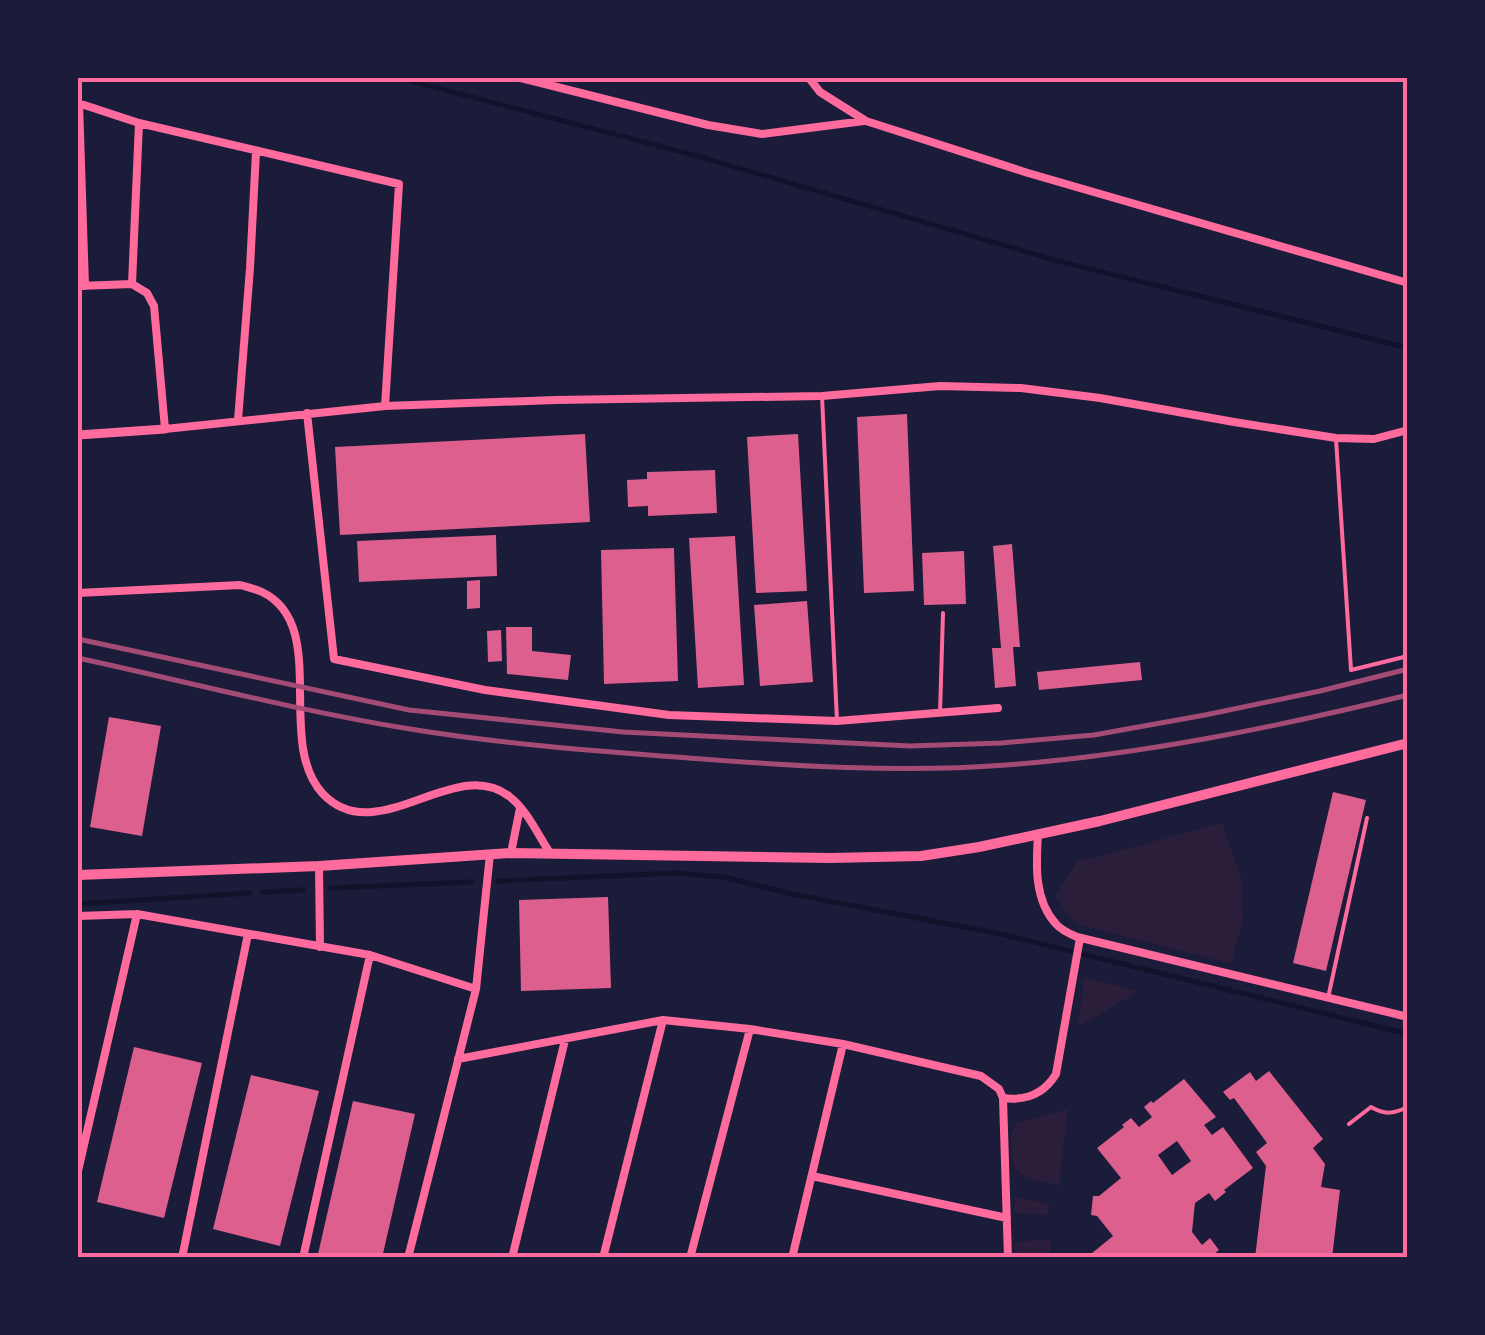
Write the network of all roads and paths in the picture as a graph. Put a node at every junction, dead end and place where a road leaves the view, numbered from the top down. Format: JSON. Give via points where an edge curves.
{"nodes":[{"id":1,"x":521,"y":78,"type":"edge"},
{"id":2,"x":810,"y":78,"type":"edge"},
{"id":3,"x":78,"y":103,"type":"edge"},
{"id":4,"x":866,"y":121,"type":"junction"},
{"id":5,"x":139,"y":123,"type":"junction"},
{"id":6,"x":256,"y":152,"type":"junction"},
{"id":7,"x":132,"y":284,"type":"junction"},
{"id":8,"x":1408,"y":284,"type":"edge"},
{"id":9,"x":81,"y":286,"type":"edge"},
{"id":10,"x":822,"y":396,"type":"junction"},
{"id":11,"x":385,"y":406,"type":"junction"},
{"id":12,"x":306,"y":414,"type":"junction"},
{"id":13,"x":238,"y":420,"type":"junction"},
{"id":14,"x":165,"y":429,"type":"junction"},
{"id":15,"x":1408,"y":430,"type":"edge"},
{"id":16,"x":78,"y":436,"type":"edge"},
{"id":17,"x":1336,"y":438,"type":"junction"},
{"id":18,"x":78,"y":593,"type":"edge"},
{"id":19,"x":943,"y":613,"type":"dead end"},
{"id":20,"x":1408,"y":656,"type":"edge"},
{"id":21,"x":998,"y":708,"type":"dead end"},
{"id":22,"x":940,"y":713,"type":"junction"},
{"id":23,"x":837,"y":720,"type":"junction"},
{"id":24,"x":1408,"y":743,"type":"edge"},
{"id":25,"x":520,"y":808,"type":"junction"},
{"id":26,"x":1367,"y":818,"type":"dead end"},
{"id":27,"x":1038,"y":836,"type":"junction"},
{"id":28,"x":511,"y":853,"type":"junction"},
{"id":29,"x":550,"y":853,"type":"junction"},
{"id":30,"x":490,"y":854,"type":"junction"},
{"id":31,"x":320,"y":866,"type":"junction"},
{"id":32,"x":78,"y":875,"type":"edge"},
{"id":33,"x":137,"y":914,"type":"junction"},
{"id":34,"x":78,"y":916,"type":"edge"},
{"id":35,"x":248,"y":934,"type":"junction"},
{"id":36,"x":1080,"y":938,"type":"junction"},
{"id":37,"x":320,"y":947,"type":"junction"},
{"id":38,"x":370,"y":955,"type":"junction"},
{"id":39,"x":476,"y":989,"type":"junction"},
{"id":40,"x":1328,"y":998,"type":"junction"},
{"id":41,"x":1408,"y":1018,"type":"edge"},
{"id":42,"x":663,"y":1020,"type":"junction"},
{"id":43,"x":750,"y":1029,"type":"junction"},
{"id":44,"x":565,"y":1040,"type":"junction"},
{"id":45,"x":842,"y":1044,"type":"junction"},
{"id":46,"x":458,"y":1059,"type":"junction"},
{"id":47,"x":1003,"y":1098,"type":"junction"},
{"id":48,"x":1408,"y":1107,"type":"edge"},
{"id":49,"x":1349,"y":1124,"type":"dead end"},
{"id":50,"x":78,"y":1171,"type":"edge"},
{"id":51,"x":812,"y":1176,"type":"junction"},
{"id":52,"x":1007,"y":1218,"type":"junction"},
{"id":53,"x":182,"y":1258,"type":"edge"},
{"id":54,"x":303,"y":1258,"type":"edge"},
{"id":55,"x":408,"y":1258,"type":"edge"},
{"id":56,"x":512,"y":1258,"type":"edge"},
{"id":57,"x":603,"y":1258,"type":"edge"},
{"id":58,"x":690,"y":1258,"type":"edge"},
{"id":59,"x":792,"y":1258,"type":"edge"},
{"id":60,"x":1008,"y":1258,"type":"edge"}],
"edges":[{"from":1,"to":4,"type":"street","via":[[762,134]]},
{"from":2,"to":4,"type":"street","via":[[820,92]]},
{"from":3,"to":5,"type":"street"},
{"from":3,"to":9,"type":"street"},
{"from":4,"to":8,"type":"street"},
{"from":5,"to":6,"type":"street"},
{"from":5,"to":7,"type":"street"},
{"from":6,"to":11,"type":"street","via":[[399,184]]},
{"from":6,"to":13,"type":"street"},
{"from":7,"to":9,"type":"street"},
{"from":7,"to":14,"type":"street","via":[[154,306]]},
{"from":10,"to":11,"type":"street"},
{"from":10,"to":17,"type":"street","via":[[940,386],[1021,388]]},
{"from":10,"to":23,"type":"lane"},
{"from":11,"to":12,"type":"street"},
{"from":12,"to":13,"type":"street"},
{"from":12,"to":23,"type":"street","via":[[334,659],[486,690],[669,715]]},
{"from":13,"to":14,"type":"street"},
{"from":14,"to":16,"type":"street"},
{"from":15,"to":17,"type":"street"},
{"from":17,"to":20,"type":"lane","via":[[1351,670]]},
{"from":18,"to":25,"type":"street","via":[[240,586],[263,592],[292,625],[301,738],[324,794],[352,812],[394,809],[468,786],[499,790]]},
{"from":19,"to":22,"type":"lane"},
{"from":21,"to":22,"type":"street"},
{"from":22,"to":23,"type":"street"},
{"from":24,"to":27,"type":"main road"},
{"from":25,"to":28,"type":"street"},
{"from":25,"to":29,"type":"street"},
{"from":26,"to":40,"type":"lane"},
{"from":27,"to":29,"type":"main road","via":[[921,856]]},
{"from":27,"to":36,"type":"street","via":[[1040,897],[1057,926]]},
{"from":28,"to":29,"type":"main road"},
{"from":28,"to":30,"type":"main road"},
{"from":30,"to":31,"type":"main road"},
{"from":30,"to":39,"type":"street"},
{"from":31,"to":32,"type":"main road"},
{"from":31,"to":37,"type":"street"},
{"from":33,"to":34,"type":"street"},
{"from":33,"to":35,"type":"street"},
{"from":33,"to":50,"type":"street"},
{"from":35,"to":37,"type":"street"},
{"from":35,"to":53,"type":"street"},
{"from":36,"to":40,"type":"street"},
{"from":36,"to":47,"type":"street","via":[[1056,1074],[1036,1094]]},
{"from":37,"to":38,"type":"street"},
{"from":38,"to":39,"type":"street"},
{"from":38,"to":54,"type":"street"},
{"from":39,"to":46,"type":"street"},
{"from":40,"to":41,"type":"street"},
{"from":42,"to":43,"type":"street"},
{"from":42,"to":44,"type":"street"},
{"from":42,"to":57,"type":"street"},
{"from":43,"to":45,"type":"street"},
{"from":43,"to":58,"type":"street"},
{"from":44,"to":46,"type":"street"},
{"from":44,"to":56,"type":"street"},
{"from":45,"to":47,"type":"street","via":[[982,1076]]},
{"from":45,"to":51,"type":"street"},
{"from":46,"to":55,"type":"street"},
{"from":47,"to":52,"type":"street"},
{"from":48,"to":49,"type":"lane","via":[[1383,1114],[1371,1107]]},
{"from":51,"to":52,"type":"street"},
{"from":51,"to":59,"type":"street"},
{"from":52,"to":60,"type":"street"}]}
